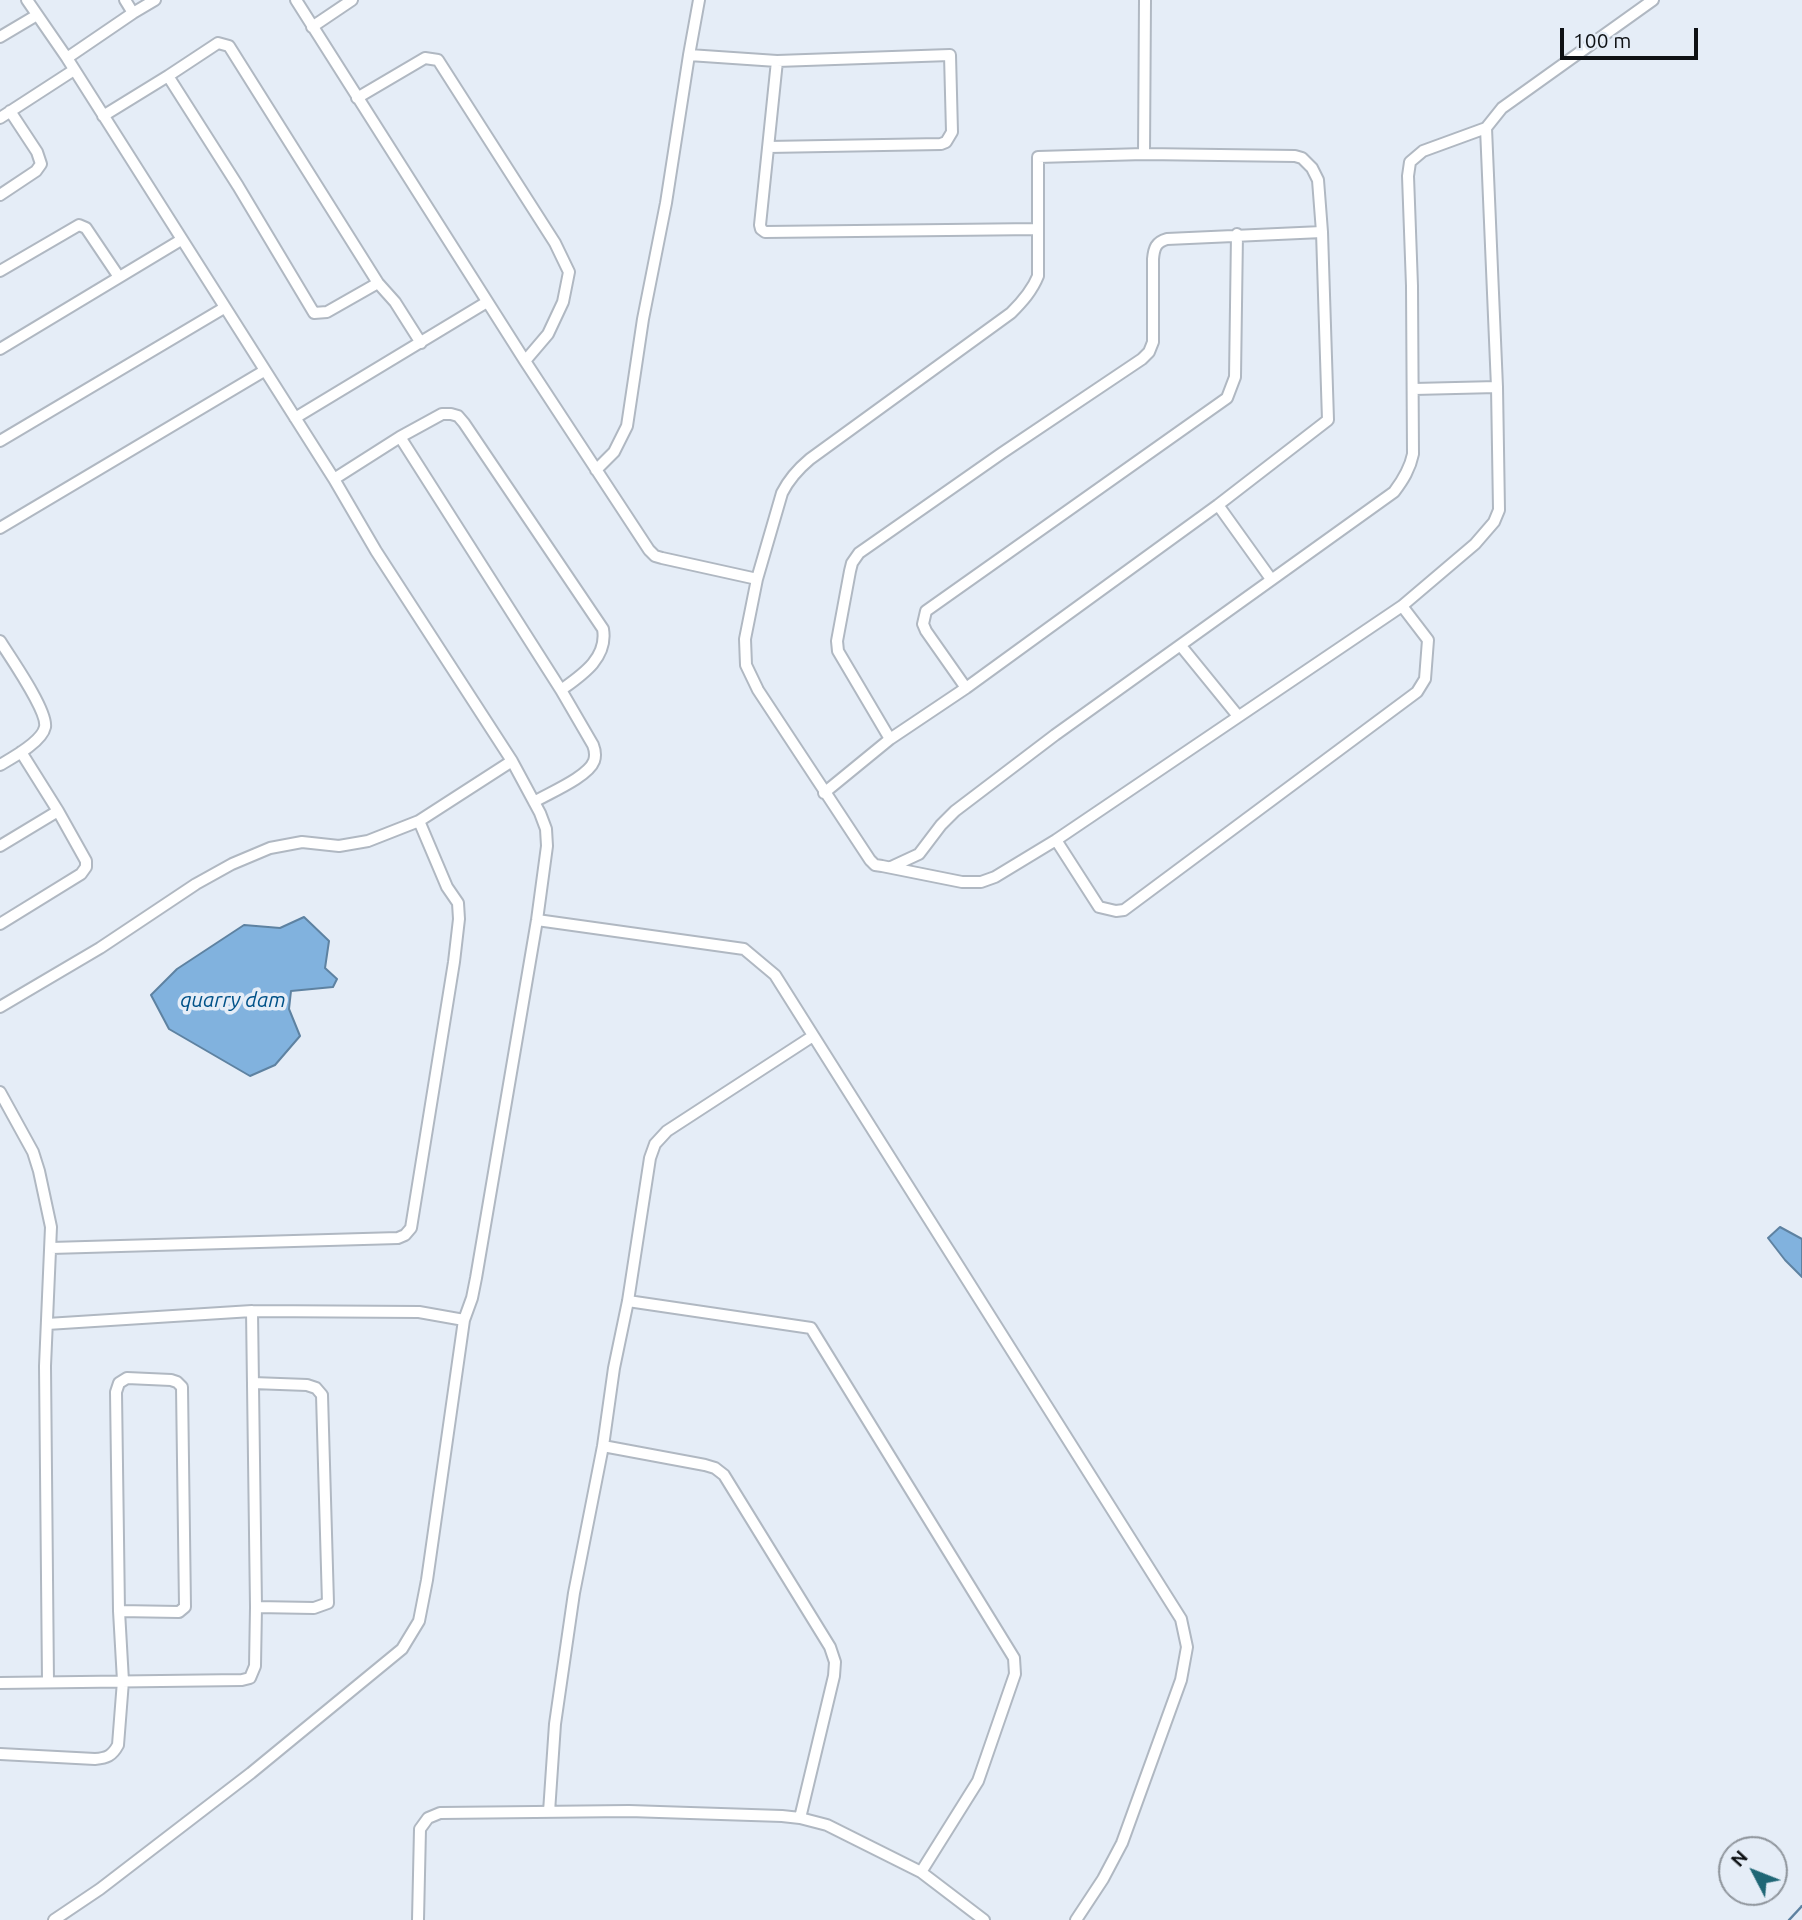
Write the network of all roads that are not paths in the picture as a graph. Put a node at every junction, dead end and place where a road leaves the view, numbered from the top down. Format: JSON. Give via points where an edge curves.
{"nodes":[{"id":1,"x":27,"y":0,"type":"edge"},
{"id":2,"x":125,"y":0,"type":"edge"},
{"id":3,"x":155,"y":0,"type":"edge"},
{"id":4,"x":296,"y":0,"type":"edge"},
{"id":5,"x":352,"y":0,"type":"edge"},
{"id":6,"x":699,"y":0,"type":"edge"},
{"id":7,"x":1145,"y":0,"type":"edge"},
{"id":8,"x":1653,"y":0,"type":"edge"},
{"id":9,"x":133,"y":13,"type":"junction"},
{"id":10,"x":37,"y":15,"type":"junction"},
{"id":11,"x":312,"y":27,"type":"junction"},
{"id":12,"x":0,"y":37,"type":"edge"},
{"id":13,"x":689,"y":55,"type":"junction"},
{"id":14,"x":67,"y":58,"type":"junction"},
{"id":15,"x":777,"y":61,"type":"junction"},
{"id":16,"x":74,"y":70,"type":"junction"},
{"id":17,"x":168,"y":76,"type":"junction"},
{"id":18,"x":357,"y":98,"type":"junction"},
{"id":19,"x":10,"y":111,"type":"junction"},
{"id":20,"x":103,"y":116,"type":"junction"},
{"id":21,"x":0,"y":118,"type":"edge"},
{"id":22,"x":1486,"y":128,"type":"junction"},
{"id":23,"x":768,"y":147,"type":"junction"},
{"id":24,"x":1144,"y":154,"type":"junction"},
{"id":25,"x":0,"y":195,"type":"edge"},
{"id":26,"x":1038,"y":229,"type":"junction"},
{"id":27,"x":1322,"y":232,"type":"junction"},
{"id":28,"x":1237,"y":234,"type":"junction"},
{"id":29,"x":181,"y":240,"type":"junction"},
{"id":30,"x":0,"y":271,"type":"edge"},
{"id":31,"x":119,"y":277,"type":"junction"},
{"id":32,"x":378,"y":283,"type":"junction"},
{"id":33,"x":487,"y":302,"type":"junction"},
{"id":34,"x":224,"y":308,"type":"junction"},
{"id":35,"x":421,"y":343,"type":"junction"},
{"id":36,"x":0,"y":349,"type":"edge"},
{"id":37,"x":524,"y":360,"type":"junction"},
{"id":38,"x":264,"y":371,"type":"junction"},
{"id":39,"x":1497,"y":387,"type":"junction"},
{"id":40,"x":1414,"y":389,"type":"junction"},
{"id":41,"x":295,"y":418,"type":"junction"},
{"id":42,"x":400,"y":437,"type":"junction"},
{"id":43,"x":0,"y":441,"type":"edge"},
{"id":44,"x":596,"y":470,"type":"junction"},
{"id":45,"x":334,"y":479,"type":"junction"},
{"id":46,"x":1218,"y":505,"type":"junction"},
{"id":47,"x":0,"y":528,"type":"edge"},
{"id":48,"x":757,"y":579,"type":"junction"},
{"id":49,"x":1271,"y":579,"type":"junction"},
{"id":50,"x":1402,"y":606,"type":"junction"},
{"id":51,"x":0,"y":641,"type":"edge"},
{"id":52,"x":1181,"y":646,"type":"junction"},
{"id":53,"x":966,"y":688,"type":"junction"},
{"id":54,"x":561,"y":690,"type":"junction"},
{"id":55,"x":1238,"y":716,"type":"junction"},
{"id":56,"x":890,"y":739,"type":"junction"},
{"id":57,"x":21,"y":752,"type":"junction"},
{"id":58,"x":512,"y":761,"type":"junction"},
{"id":59,"x":0,"y":765,"type":"edge"},
{"id":60,"x":824,"y":793,"type":"junction"},
{"id":61,"x":534,"y":802,"type":"junction"},
{"id":62,"x":58,"y":811,"type":"junction"},
{"id":63,"x":419,"y":821,"type":"junction"},
{"id":64,"x":1056,"y":839,"type":"junction"},
{"id":65,"x":0,"y":846,"type":"edge"},
{"id":66,"x":891,"y":867,"type":"junction"},
{"id":67,"x":537,"y":920,"type":"junction"},
{"id":68,"x":0,"y":924,"type":"edge"},
{"id":69,"x":0,"y":1007,"type":"edge"},
{"id":70,"x":813,"y":1036,"type":"junction"},
{"id":71,"x":0,"y":1092,"type":"edge"},
{"id":72,"x":51,"y":1248,"type":"junction"},
{"id":73,"x":628,"y":1301,"type":"junction"},
{"id":74,"x":252,"y":1311,"type":"junction"},
{"id":75,"x":464,"y":1320,"type":"junction"},
{"id":76,"x":47,"y":1324,"type":"junction"},
{"id":77,"x":253,"y":1383,"type":"junction"},
{"id":78,"x":603,"y":1446,"type":"junction"},
{"id":79,"x":256,"y":1607,"type":"junction"},
{"id":80,"x":119,"y":1611,"type":"junction"},
{"id":81,"x":122,"y":1681,"type":"junction"},
{"id":82,"x":48,"y":1682,"type":"junction"},
{"id":83,"x":0,"y":1684,"type":"edge"},
{"id":84,"x":0,"y":1754,"type":"edge"},
{"id":85,"x":549,"y":1812,"type":"junction"},
{"id":86,"x":800,"y":1818,"type":"junction"},
{"id":87,"x":921,"y":1872,"type":"junction"},
{"id":88,"x":54,"y":1920,"type":"edge"},
{"id":89,"x":418,"y":1920,"type":"edge"},
{"id":90,"x":984,"y":1920,"type":"edge"},
{"id":91,"x":1076,"y":1920,"type":"edge"}],
"edges":[{"from":1,"to":10,"type":"street"},
{"from":2,"to":9,"type":"street"},
{"from":3,"to":9,"type":"street"},
{"from":4,"to":11,"type":"street"},
{"from":5,"to":11,"type":"street"},
{"from":6,"to":13,"type":"street"},
{"from":7,"to":24,"type":"street"},
{"from":8,"to":22,"type":"street","via":[[1502,108]]},
{"from":9,"to":14,"type":"street"},
{"from":10,"to":12,"type":"street"},
{"from":10,"to":14,"type":"street"},
{"from":11,"to":18,"type":"street"},
{"from":13,"to":15,"type":"street"},
{"from":13,"to":44,"type":"street","via":[[626,426],[614,452]]},
{"from":14,"to":16,"type":"street"},
{"from":15,"to":23,"type":"street"},
{"from":15,"to":23,"type":"street","via":[[950,55],[952,132],[941,144]]},
{"from":16,"to":19,"type":"street"},
{"from":16,"to":20,"type":"street"},
{"from":17,"to":20,"type":"street"},
{"from":17,"to":32,"type":"street","via":[[314,313],[327,312]]},
{"from":17,"to":32,"type":"street","via":[[218,43],[229,46]]},
{"from":18,"to":33,"type":"street"},
{"from":18,"to":37,"type":"street","via":[[425,58],[438,60],[533,208],[569,272],[563,302],[548,334]]},
{"from":19,"to":21,"type":"street"},
{"from":19,"to":25,"type":"street","via":[[41,164]]},
{"from":20,"to":29,"type":"street"},
{"from":22,"to":39,"type":"street"},
{"from":22,"to":40,"type":"street","via":[[1423,151],[1410,162]]},
{"from":23,"to":26,"type":"street","via":[[760,225],[765,232]]},
{"from":24,"to":26,"type":"street","via":[[1038,157]]},
{"from":24,"to":27,"type":"street","via":[[1302,158],[1318,180]]},
{"from":26,"to":48,"type":"street","via":[[1038,276],[1030,293],[1011,313],[797,470],[782,493]]},
{"from":27,"to":28,"type":"street"},
{"from":27,"to":46,"type":"street","via":[[1328,420]]},
{"from":28,"to":53,"type":"street","via":[[1235,377],[1227,398],[926,611],[926,631]]},
{"from":28,"to":56,"type":"street","via":[[1158,242],[1153,259],[1153,342],[1149,352],[859,553],[852,564],[838,651]]},
{"from":29,"to":31,"type":"street"},
{"from":29,"to":34,"type":"street"},
{"from":30,"to":31,"type":"street","via":[[79,225],[86,228]]},
{"from":31,"to":36,"type":"street"},
{"from":32,"to":35,"type":"street"},
{"from":33,"to":35,"type":"street"},
{"from":33,"to":37,"type":"street"},
{"from":34,"to":38,"type":"street"},
{"from":34,"to":43,"type":"street"},
{"from":35,"to":41,"type":"street"},
{"from":37,"to":44,"type":"street"},
{"from":38,"to":41,"type":"street"},
{"from":38,"to":47,"type":"street"},
{"from":39,"to":40,"type":"street"},
{"from":39,"to":50,"type":"street","via":[[1497,516],[1475,544]]},
{"from":40,"to":49,"type":"street","via":[[1413,454],[1394,492]]},
{"from":41,"to":45,"type":"street"},
{"from":42,"to":45,"type":"street"},
{"from":42,"to":54,"type":"street"},
{"from":42,"to":54,"type":"street","via":[[442,414],[457,416],[603,629],[603,645],[590,669]]},
{"from":44,"to":48,"type":"street","via":[[655,556]]},
{"from":45,"to":58,"type":"street"},
{"from":46,"to":49,"type":"street"},
{"from":46,"to":53,"type":"street"},
{"from":48,"to":60,"type":"street","via":[[745,639],[746,665]]},
{"from":49,"to":52,"type":"street"},
{"from":50,"to":55,"type":"street"},
{"from":50,"to":64,"type":"street","via":[[1428,640],[1425,679],[1417,692],[1124,911],[1099,907]]},
{"from":51,"to":57,"type":"street","via":[[37,702],[45,726],[41,736]]},
{"from":52,"to":55,"type":"street"},
{"from":52,"to":66,"type":"street","via":[[955,811],[919,854]]},
{"from":53,"to":56,"type":"street"},
{"from":54,"to":61,"type":"street","via":[[593,744],[594,763]]},
{"from":55,"to":64,"type":"street"},
{"from":56,"to":60,"type":"street"},
{"from":57,"to":59,"type":"street"},
{"from":57,"to":62,"type":"street"},
{"from":58,"to":61,"type":"street"},
{"from":58,"to":63,"type":"street"},
{"from":60,"to":66,"type":"street","via":[[870,860]]},
{"from":61,"to":67,"type":"street","via":[[546,829],[547,846]]},
{"from":62,"to":65,"type":"street"},
{"from":62,"to":68,"type":"street","via":[[86,867]]},
{"from":63,"to":69,"type":"street","via":[[368,841],[340,846],[302,842],[251,856],[196,884]]},
{"from":63,"to":72,"type":"street","via":[[458,903],[459,919],[411,1228],[398,1238]]},
{"from":64,"to":66,"type":"street","via":[[981,881],[951,881]]},
{"from":67,"to":70,"type":"street","via":[[744,950],[775,975]]},
{"from":67,"to":75,"type":"street","via":[[476,1278]]},
{"from":70,"to":73,"type":"street","via":[[667,1131],[655,1144]]},
{"from":70,"to":91,"type":"street","via":[[1181,1619],[1187,1647],[1181,1680],[1122,1843]]},
{"from":71,"to":72,"type":"street","via":[[33,1152],[51,1227]]},
{"from":72,"to":76,"type":"street"},
{"from":73,"to":78,"type":"street"},
{"from":73,"to":87,"type":"street","via":[[811,1328],[1014,1658],[1015,1674],[978,1781]]},
{"from":74,"to":75,"type":"street","via":[[419,1312]]},
{"from":74,"to":76,"type":"street"},
{"from":74,"to":77,"type":"street"},
{"from":75,"to":88,"type":"street","via":[[423,1605],[408,1641],[251,1773]]},
{"from":76,"to":82,"type":"street"},
{"from":77,"to":79,"type":"street"},
{"from":77,"to":79,"type":"street","via":[[307,1385],[322,1395],[328,1603],[314,1608]]},
{"from":78,"to":85,"type":"street","via":[[574,1593],[555,1724]]},
{"from":78,"to":86,"type":"street","via":[[705,1465],[724,1475],[830,1647],[834,1676]]},
{"from":79,"to":81,"type":"street","via":[[255,1667],[250,1678]]},
{"from":80,"to":80,"type":"street","via":[[116,1392],[127,1378],[171,1380],[182,1387],[186,1607],[179,1612]]},
{"from":80,"to":81,"type":"street"},
{"from":81,"to":82,"type":"street"},
{"from":81,"to":84,"type":"street","via":[[118,1745],[108,1758]]},
{"from":82,"to":83,"type":"street"},
{"from":85,"to":86,"type":"street"},
{"from":85,"to":89,"type":"street","via":[[440,1813],[428,1818],[420,1829]]},
{"from":86,"to":87,"type":"street","via":[[827,1825]]},
{"from":87,"to":90,"type":"street"}]}
